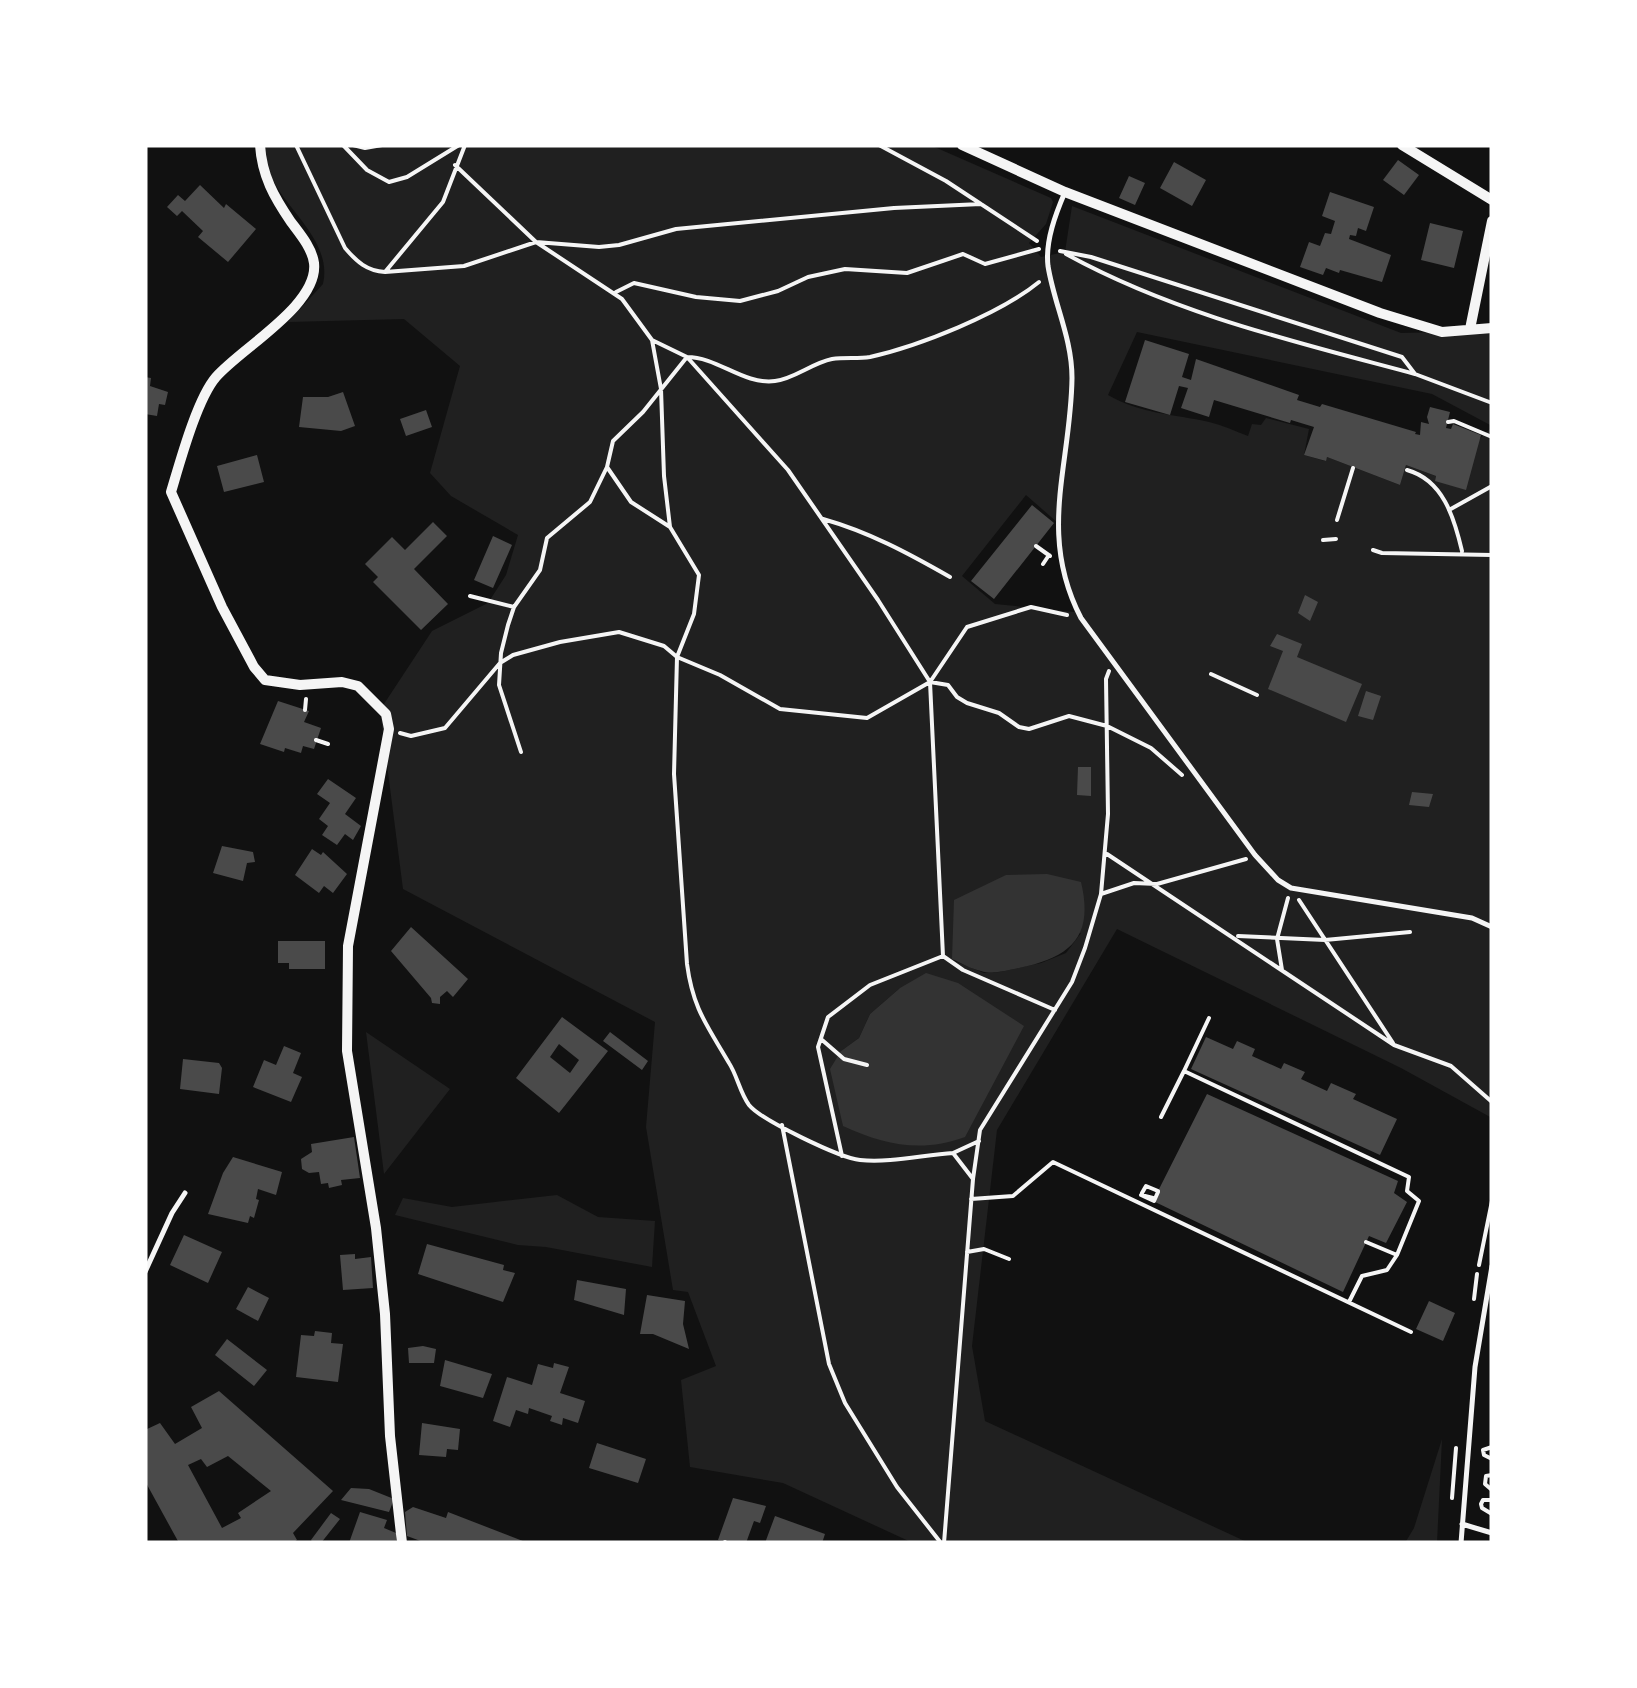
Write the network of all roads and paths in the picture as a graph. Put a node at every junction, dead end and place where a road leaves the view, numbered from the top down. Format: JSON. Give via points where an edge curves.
{"nodes":[{"id":1,"x":260,"y":145,"type":"edge"},
{"id":2,"x":296,"y":145,"type":"edge"},
{"id":3,"x":343,"y":145,"type":"edge"},
{"id":4,"x":353,"y":145,"type":"edge"},
{"id":5,"x":382,"y":145,"type":"edge"},
{"id":6,"x":880,"y":145,"type":"edge"},
{"id":7,"x":962,"y":145,"type":"edge"},
{"id":8,"x":1402,"y":145,"type":"edge"},
{"id":9,"x":457,"y":146,"type":"edge"},
{"id":10,"x":456,"y":165,"type":"junction"},
{"id":11,"x":1065,"y":192,"type":"junction"},
{"id":12,"x":1492,"y":200,"type":"edge"},
{"id":13,"x":981,"y":204,"type":"junction"},
{"id":14,"x":1492,"y":221,"type":"edge"},
{"id":15,"x":536,"y":242,"type":"junction"},
{"id":16,"x":1048,"y":246,"type":"junction"},
{"id":17,"x":1061,"y":251,"type":"junction"},
{"id":18,"x":1048,"y":265,"type":"junction"},
{"id":19,"x":385,"y":272,"type":"junction"},
{"id":20,"x":614,"y":293,"type":"junction"},
{"id":21,"x":1492,"y":328,"type":"edge"},
{"id":22,"x":1470,"y":329,"type":"junction"},
{"id":23,"x":652,"y":340,"type":"junction"},
{"id":24,"x":687,"y":357,"type":"junction"},
{"id":25,"x":1415,"y":374,"type":"junction"},
{"id":26,"x":661,"y":388,"type":"junction"},
{"id":27,"x":1492,"y":403,"type":"edge"},
{"id":28,"x":1448,"y":422,"type":"dead end"},
{"id":29,"x":1492,"y":437,"type":"edge"},
{"id":30,"x":607,"y":467,"type":"junction"},
{"id":31,"x":1352,"y":468,"type":"dead end"},
{"id":32,"x":1407,"y":470,"type":"dead end"},
{"id":33,"x":1492,"y":486,"type":"edge"},
{"id":34,"x":1449,"y":510,"type":"junction"},
{"id":35,"x":822,"y":519,"type":"junction"},
{"id":36,"x":1337,"y":520,"type":"dead end"},
{"id":37,"x":670,"y":528,"type":"junction"},
{"id":38,"x":1336,"y":539,"type":"dead end"},
{"id":39,"x":1323,"y":540,"type":"dead end"},
{"id":40,"x":1373,"y":550,"type":"dead end"},
{"id":41,"x":1463,"y":554,"type":"junction"},
{"id":42,"x":1049,"y":555,"type":"dead end"},
{"id":43,"x":1492,"y":555,"type":"edge"},
{"id":44,"x":1042,"y":564,"type":"dead end"},
{"id":45,"x":950,"y":577,"type":"dead end"},
{"id":46,"x":470,"y":596,"type":"dead end"},
{"id":47,"x":514,"y":606,"type":"junction"},
{"id":48,"x":1081,"y":618,"type":"junction"},
{"id":49,"x":677,"y":658,"type":"junction"},
{"id":50,"x":1113,"y":662,"type":"junction"},
{"id":51,"x":500,"y":663,"type":"junction"},
{"id":52,"x":1211,"y":674,"type":"dead end"},
{"id":53,"x":930,"y":682,"type":"junction"},
{"id":54,"x":1258,"y":695,"type":"dead end"},
{"id":55,"x":1107,"y":726,"type":"junction"},
{"id":56,"x":389,"y":729,"type":"junction"},
{"id":57,"x":316,"y":740,"type":"dead end"},
{"id":58,"x":328,"y":744,"type":"dead end"},
{"id":59,"x":521,"y":752,"type":"dead end"},
{"id":60,"x":1199,"y":779,"type":"junction"},
{"id":61,"x":1106,"y":853,"type":"junction"},
{"id":62,"x":1255,"y":855,"type":"junction"},
{"id":63,"x":1157,"y":884,"type":"junction"},
{"id":64,"x":1291,"y":888,"type":"junction"},
{"id":65,"x":1100,"y":894,"type":"junction"},
{"id":66,"x":1492,"y":927,"type":"edge"},
{"id":67,"x":1410,"y":932,"type":"dead end"},
{"id":68,"x":1234,"y":935,"type":"junction"},
{"id":69,"x":1278,"y":939,"type":"junction"},
{"id":70,"x":1325,"y":940,"type":"junction"},
{"id":71,"x":943,"y":956,"type":"junction"},
{"id":72,"x":1282,"y":970,"type":"junction"},
{"id":73,"x":1054,"y":1010,"type":"junction"},
{"id":74,"x":1209,"y":1018,"type":"dead end"},
{"id":75,"x":821,"y":1038,"type":"junction"},
{"id":76,"x":1394,"y":1046,"type":"junction"},
{"id":77,"x":867,"y":1064,"type":"dead end"},
{"id":78,"x":1184,"y":1071,"type":"junction"},
{"id":79,"x":1492,"y":1102,"type":"edge"},
{"id":80,"x":1161,"y":1117,"type":"dead end"},
{"id":81,"x":782,"y":1125,"type":"junction"},
{"id":82,"x":979,"y":1141,"type":"junction"},
{"id":83,"x":953,"y":1153,"type":"junction"},
{"id":84,"x":842,"y":1157,"type":"junction"},
{"id":85,"x":973,"y":1178,"type":"junction"},
{"id":86,"x":186,"y":1193,"type":"dead end"},
{"id":87,"x":971,"y":1198,"type":"junction"},
{"id":88,"x":1153,"y":1198,"type":"dead end"},
{"id":89,"x":1138,"y":1202,"type":"junction"},
{"id":90,"x":1166,"y":1208,"type":"dead end"},
{"id":91,"x":1173,"y":1211,"type":"dead end"},
{"id":92,"x":1162,"y":1214,"type":"junction"},
{"id":93,"x":1170,"y":1218,"type":"junction"},
{"id":94,"x":1235,"y":1241,"type":"dead end"},
{"id":95,"x":1366,"y":1242,"type":"dead end"},
{"id":96,"x":1232,"y":1248,"type":"junction"},
{"id":97,"x":967,"y":1252,"type":"junction"},
{"id":98,"x":1397,"y":1255,"type":"junction"},
{"id":99,"x":1009,"y":1259,"type":"dead end"},
{"id":100,"x":1284,"y":1264,"type":"dead end"},
{"id":101,"x":1492,"y":1266,"type":"edge"},
{"id":102,"x":1282,"y":1271,"type":"junction"},
{"id":103,"x":145,"y":1272,"type":"edge"},
{"id":104,"x":1331,"y":1286,"type":"dead end"},
{"id":105,"x":1328,"y":1293,"type":"junction"},
{"id":106,"x":1349,"y":1303,"type":"junction"},
{"id":107,"x":1411,"y":1332,"type":"dead end"},
{"id":108,"x":1492,"y":1448,"type":"edge"},
{"id":109,"x":1492,"y":1460,"type":"edge"},
{"id":110,"x":1492,"y":1475,"type":"edge"},
{"id":111,"x":1492,"y":1490,"type":"edge"},
{"id":112,"x":1492,"y":1500,"type":"edge"},
{"id":113,"x":1492,"y":1514,"type":"edge"},
{"id":114,"x":1462,"y":1524,"type":"junction"},
{"id":115,"x":1492,"y":1534,"type":"edge"},
{"id":116,"x":402,"y":1543,"type":"edge"},
{"id":117,"x":943,"y":1543,"type":"edge"},
{"id":118,"x":1461,"y":1543,"type":"edge"}],
"edges":[{"from":1,"to":56,"type":"street","via":[[268,187],[314,260],[313,278],[307,292],[204,395],[172,500],[265,680],[358,686],[386,714]]},
{"from":2,"to":19,"type":"path","via":[[345,248],[373,272]]},
{"from":3,"to":9,"type":"path","via":[[389,182]]},
{"from":4,"to":5,"type":"path"},
{"from":6,"to":13,"type":"path"},
{"from":7,"to":11,"type":"street"},
{"from":8,"to":12,"type":"street"},
{"from":9,"to":10,"type":"path"},
{"from":10,"to":15,"type":"path"},
{"from":10,"to":19,"type":"path","via":[[443,202]]},
{"from":11,"to":16,"type":"lane"},
{"from":11,"to":22,"type":"street","via":[[1377,312],[1442,332]]},
{"from":13,"to":15,"type":"path","via":[[676,229],[619,245]]},
{"from":13,"to":16,"type":"path"},
{"from":14,"to":22,"type":"street"},
{"from":15,"to":19,"type":"path","via":[[464,266]]},
{"from":15,"to":20,"type":"path"},
{"from":16,"to":17,"type":"path"},
{"from":16,"to":18,"type":"lane"},
{"from":16,"to":20,"type":"path","via":[[985,264],[964,254],[907,273],[844,269],[740,301],[634,283]]},
{"from":17,"to":25,"type":"path","via":[[1246,329]]},
{"from":17,"to":25,"type":"path","via":[[1402,357]]},
{"from":18,"to":24,"type":"path","via":[[1032,288],[970,322],[874,356],[810,366],[776,382]]},
{"from":18,"to":48,"type":"lane","via":[[1072,376],[1059,482],[1060,550],[1065,584]]},
{"from":20,"to":23,"type":"path"},
{"from":21,"to":22,"type":"street"},
{"from":23,"to":24,"type":"path"},
{"from":23,"to":26,"type":"path"},
{"from":24,"to":26,"type":"path"},
{"from":24,"to":35,"type":"path","via":[[788,470]]},
{"from":25,"to":27,"type":"path"},
{"from":26,"to":30,"type":"path","via":[[613,442]]},
{"from":26,"to":37,"type":"path"},
{"from":28,"to":29,"type":"path"},
{"from":30,"to":37,"type":"path","via":[[631,502]]},
{"from":30,"to":47,"type":"path","via":[[590,502],[547,538],[540,570]]},
{"from":31,"to":36,"type":"path"},
{"from":32,"to":34,"type":"path","via":[[1427,476]]},
{"from":33,"to":34,"type":"path"},
{"from":34,"to":41,"type":"path"},
{"from":35,"to":45,"type":"path","via":[[894,545]]},
{"from":35,"to":53,"type":"path"},
{"from":37,"to":49,"type":"path","via":[[699,575],[694,614]]},
{"from":38,"to":39,"type":"path"},
{"from":40,"to":41,"type":"path"},
{"from":41,"to":43,"type":"path"},
{"from":42,"to":44,"type":"path"},
{"from":46,"to":47,"type":"path"},
{"from":47,"to":51,"type":"path"},
{"from":48,"to":50,"type":"lane"},
{"from":48,"to":53,"type":"path","via":[[1031,607],[967,627]]},
{"from":49,"to":51,"type":"path","via":[[664,646],[619,632],[560,642]]},
{"from":49,"to":53,"type":"path","via":[[780,709],[867,718]]},
{"from":49,"to":81,"type":"path","via":[[674,774],[690,990],[750,1106]]},
{"from":50,"to":55,"type":"path","via":[[1106,679]]},
{"from":50,"to":60,"type":"lane"},
{"from":51,"to":56,"type":"path","via":[[446,728],[411,736]]},
{"from":51,"to":59,"type":"path","via":[[499,685]]},
{"from":52,"to":54,"type":"path"},
{"from":53,"to":55,"type":"path","via":[[948,685],[957,697],[1019,728],[1069,716]]},
{"from":53,"to":71,"type":"path"},
{"from":55,"to":60,"type":"path","via":[[1150,748],[1180,774]]},
{"from":55,"to":61,"type":"path"},
{"from":56,"to":116,"type":"street","via":[[348,946],[347,1051],[376,1228]]},
{"from":57,"to":58,"type":"path"},
{"from":60,"to":62,"type":"lane"},
{"from":61,"to":63,"type":"path"},
{"from":61,"to":65,"type":"path"},
{"from":62,"to":63,"type":"path"},
{"from":62,"to":64,"type":"lane"},
{"from":63,"to":65,"type":"path"},
{"from":63,"to":68,"type":"path"},
{"from":64,"to":66,"type":"lane","via":[[1472,918]]},
{"from":64,"to":69,"type":"path"},
{"from":64,"to":70,"type":"path"},
{"from":65,"to":73,"type":"path","via":[[1085,948]]},
{"from":67,"to":70,"type":"path"},
{"from":68,"to":69,"type":"path"},
{"from":68,"to":72,"type":"path"},
{"from":69,"to":70,"type":"path"},
{"from":69,"to":72,"type":"path"},
{"from":70,"to":76,"type":"path"},
{"from":71,"to":73,"type":"path"},
{"from":71,"to":75,"type":"path","via":[[870,985],[828,1017]]},
{"from":72,"to":76,"type":"path"},
{"from":73,"to":82,"type":"path","via":[[991,1109]]},
{"from":74,"to":78,"type":"path"},
{"from":75,"to":77,"type":"path","via":[[844,1059]]},
{"from":75,"to":84,"type":"path"},
{"from":76,"to":79,"type":"path","via":[[1450,1066]]},
{"from":78,"to":80,"type":"path"},
{"from":78,"to":98,"type":"path","via":[[1409,1177],[1407,1190],[1419,1201]]},
{"from":81,"to":84,"type":"path"},
{"from":81,"to":117,"type":"path","via":[[829,1364],[897,1487]]},
{"from":82,"to":83,"type":"path"},
{"from":82,"to":85,"type":"path"},
{"from":83,"to":84,"type":"path"},
{"from":83,"to":85,"type":"path"},
{"from":85,"to":87,"type":"path"},
{"from":86,"to":103,"type":"lane"},
{"from":87,"to":89,"type":"path","via":[[1012,1196],[1053,1162]]},
{"from":87,"to":97,"type":"path"},
{"from":88,"to":89,"type":"path","via":[[1142,1193],[1141,1195],[1152,1202],[1158,1192],[1146,1186]]},
{"from":89,"to":92,"type":"path"},
{"from":90,"to":92,"type":"path"},
{"from":91,"to":93,"type":"path"},
{"from":92,"to":93,"type":"path"},
{"from":93,"to":96,"type":"path"},
{"from":94,"to":96,"type":"path"},
{"from":95,"to":98,"type":"path"},
{"from":96,"to":102,"type":"path"},
{"from":97,"to":99,"type":"path","via":[[984,1249]]},
{"from":97,"to":117,"type":"path"},
{"from":98,"to":106,"type":"path","via":[[1388,1270],[1362,1276]]},
{"from":100,"to":102,"type":"path"},
{"from":101,"to":114,"type":"lane","via":[[1475,1367]]},
{"from":102,"to":105,"type":"path"},
{"from":104,"to":105,"type":"path"},
{"from":105,"to":106,"type":"path"},
{"from":106,"to":107,"type":"path"},
{"from":108,"to":109,"type":"path","via":[[1483,1450]]},
{"from":110,"to":111,"type":"path","via":[[1486,1484]]},
{"from":112,"to":113,"type":"path","via":[[1481,1504]]},
{"from":114,"to":115,"type":"lane"},
{"from":114,"to":118,"type":"lane"}]}
